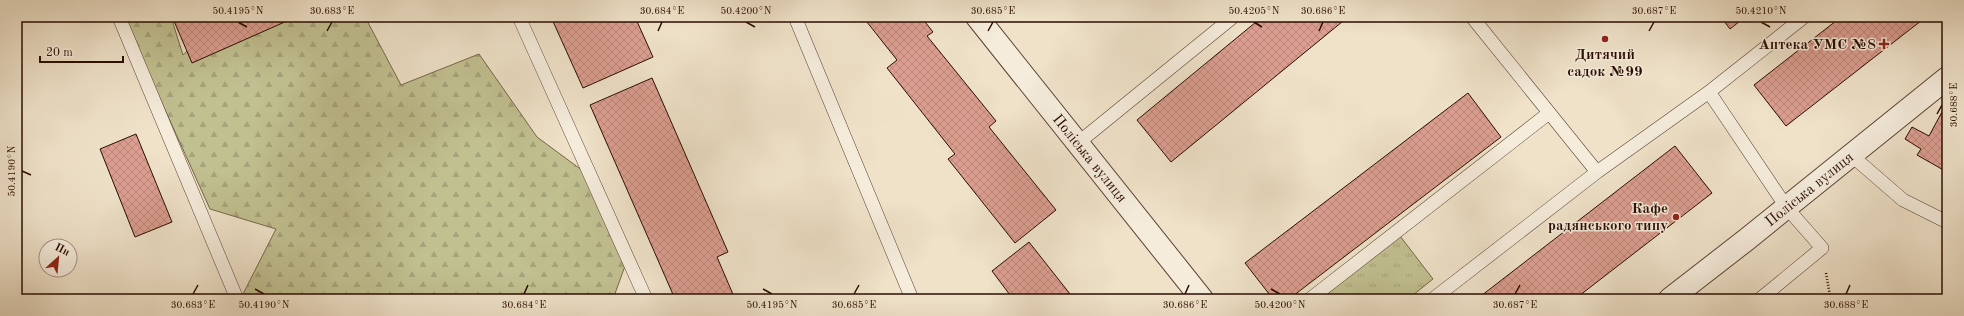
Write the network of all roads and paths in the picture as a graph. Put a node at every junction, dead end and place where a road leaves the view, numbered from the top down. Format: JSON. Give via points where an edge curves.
{"nodes":[{"id":1,"x":119,"y":17,"type":"edge"},
{"id":2,"x":519,"y":17,"type":"edge"},
{"id":3,"x":795,"y":17,"type":"edge"},
{"id":4,"x":977,"y":17,"type":"edge"},
{"id":5,"x":1233,"y":17,"type":"edge"},
{"id":6,"x":1472,"y":17,"type":"edge"},
{"id":7,"x":1804,"y":17,"type":"edge"},
{"id":8,"x":1947,"y":78,"type":"edge"},
{"id":9,"x":1709,"y":92,"type":"junction"},
{"id":10,"x":1549,"y":113,"type":"junction"},
{"id":11,"x":1078,"y":143,"type":"junction"},
{"id":12,"x":1851,"y":155,"type":"junction"},
{"id":13,"x":1597,"y":172,"type":"junction"},
{"id":14,"x":1787,"y":208,"type":"junction"},
{"id":15,"x":1947,"y":222,"type":"edge"},
{"id":16,"x":237,"y":299,"type":"edge"},
{"id":17,"x":646,"y":299,"type":"edge"},
{"id":18,"x":912,"y":299,"type":"edge"},
{"id":19,"x":1202,"y":299,"type":"edge"},
{"id":20,"x":1310,"y":299,"type":"edge"},
{"id":21,"x":1433,"y":299,"type":"edge"},
{"id":22,"x":1670,"y":299,"type":"edge"},
{"id":23,"x":1760,"y":299,"type":"edge"}],
"edges":[{"from":1,"to":16,"type":"lane"},
{"from":2,"to":17,"type":"lane"},
{"from":3,"to":18,"type":"lane"},
{"from":4,"to":11,"type":"street","name":"Поліська вулиця"},
{"from":5,"to":11,"type":"lane"},
{"from":6,"to":10,"type":"lane"},
{"from":7,"to":9,"type":"lane"},
{"from":8,"to":12,"type":"street","name":"Поліська вулиця"},
{"from":9,"to":13,"type":"lane"},
{"from":9,"to":14,"type":"lane"},
{"from":10,"to":13,"type":"lane"},
{"from":10,"to":20,"type":"lane"},
{"from":11,"to":19,"type":"street","name":"Поліська вулиця"},
{"from":12,"to":14,"type":"street","name":"Поліська вулиця"},
{"from":12,"to":15,"type":"lane","via":[[1903,200]]},
{"from":13,"to":21,"type":"lane"},
{"from":14,"to":22,"type":"street","name":"Поліська вулиця"},
{"from":14,"to":23,"type":"lane","via":[[1822,248]]}]}
